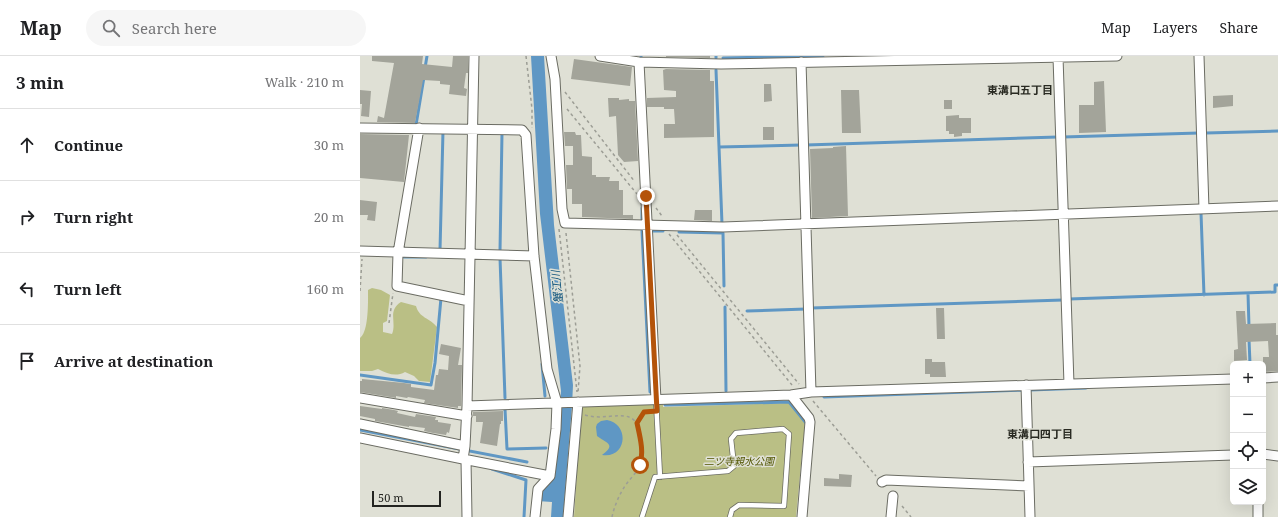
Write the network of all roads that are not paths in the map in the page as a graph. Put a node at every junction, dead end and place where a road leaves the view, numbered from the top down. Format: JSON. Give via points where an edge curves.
{"nodes":[{"id":1,"x":474,"y":56,"type":"edge"},
{"id":2,"x":551,"y":56,"type":"edge"},
{"id":3,"x":600,"y":56,"type":"edge"},
{"id":4,"x":1117,"y":56,"type":"edge"},
{"id":5,"x":1200,"y":56,"type":"edge"},
{"id":6,"x":616,"y":57,"type":"edge"},
{"id":7,"x":1053,"y":57,"type":"edge"},
{"id":8,"x":886,"y":58,"type":"edge"},
{"id":9,"x":721,"y":60,"type":"edge"},
{"id":10,"x":639,"y":62,"type":"junction"},
{"id":11,"x":801,"y":62,"type":"junction"},
{"id":12,"x":360,"y":128,"type":"edge"},
{"id":13,"x":419,"y":128,"type":"junction"},
{"id":14,"x":472,"y":129,"type":"junction"},
{"id":15,"x":1278,"y":206,"type":"edge"},
{"id":16,"x":1204,"y":209,"type":"junction"},
{"id":17,"x":1064,"y":214,"type":"junction"},
{"id":18,"x":806,"y":224,"type":"junction"},
{"id":19,"x":647,"y":226,"type":"junction"},
{"id":20,"x":362,"y":251,"type":"edge"},
{"id":21,"x":398,"y":253,"type":"junction"},
{"id":22,"x":469,"y":255,"type":"junction"},
{"id":23,"x":534,"y":256,"type":"junction"},
{"id":24,"x":469,"y":301,"type":"junction"},
{"id":25,"x":1278,"y":377,"type":"edge"},
{"id":26,"x":1266,"y":378,"type":"edge"},
{"id":27,"x":1230,"y":379,"type":"edge"},
{"id":28,"x":1069,"y":384,"type":"junction"},
{"id":29,"x":1026,"y":385,"type":"junction"},
{"id":30,"x":802,"y":394,"type":"junction"},
{"id":31,"x":360,"y":398,"type":"edge"},
{"id":32,"x":656,"y":400,"type":"junction"},
{"id":33,"x":578,"y":402,"type":"junction"},
{"id":34,"x":556,"y":403,"type":"junction"},
{"id":35,"x":467,"y":406,"type":"junction"},
{"id":36,"x":466,"y":416,"type":"junction"},
{"id":37,"x":360,"y":424,"type":"edge"},
{"id":38,"x":360,"y":438,"type":"edge"},
{"id":39,"x":465,"y":454,"type":"junction"},
{"id":40,"x":1266,"y":454,"type":"edge"},
{"id":41,"x":1230,"y":455,"type":"edge"},
{"id":42,"x":1278,"y":456,"type":"edge"},
{"id":43,"x":1028,"y":462,"type":"junction"},
{"id":44,"x":550,"y":476,"type":"junction"},
{"id":45,"x":660,"y":477,"type":"junction"},
{"id":46,"x":882,"y":482,"type":"road end"},
{"id":47,"x":1029,"y":486,"type":"junction"},
{"id":48,"x":893,"y":496,"type":"road end"},
{"id":49,"x":1258,"y":505,"type":"edge"},
{"id":50,"x":467,"y":517,"type":"edge"},
{"id":51,"x":535,"y":517,"type":"edge"},
{"id":52,"x":568,"y":517,"type":"edge"},
{"id":53,"x":642,"y":517,"type":"edge"},
{"id":54,"x":730,"y":517,"type":"edge"},
{"id":55,"x":802,"y":517,"type":"edge"},
{"id":56,"x":891,"y":517,"type":"edge"},
{"id":57,"x":1030,"y":517,"type":"edge"},
{"id":58,"x":1258,"y":517,"type":"edge"}],
"edges":[{"from":1,"to":14,"type":"street"},
{"from":2,"to":19,"type":"street","via":[[555,80],[562,226]]},
{"from":3,"to":6,"type":"street"},
{"from":4,"to":7,"type":"street"},
{"from":5,"to":16,"type":"street"},
{"from":6,"to":10,"type":"street"},
{"from":7,"to":8,"type":"street"},
{"from":7,"to":17,"type":"street"},
{"from":8,"to":11,"type":"street"},
{"from":9,"to":10,"type":"street"},
{"from":9,"to":11,"type":"street"},
{"from":10,"to":19,"type":"street"},
{"from":11,"to":18,"type":"street"},
{"from":12,"to":13,"type":"street"},
{"from":13,"to":14,"type":"street"},
{"from":13,"to":21,"type":"street"},
{"from":14,"to":22,"type":"street"},
{"from":14,"to":23,"type":"street","via":[[522,130],[526,135]]},
{"from":15,"to":16,"type":"street"},
{"from":16,"to":17,"type":"street"},
{"from":17,"to":18,"type":"street"},
{"from":17,"to":28,"type":"street"},
{"from":18,"to":19,"type":"street","via":[[723,228]]},
{"from":18,"to":30,"type":"street"},
{"from":19,"to":32,"type":"street"},
{"from":20,"to":21,"type":"street"},
{"from":21,"to":22,"type":"street"},
{"from":21,"to":24,"type":"street","via":[[397,286]]},
{"from":22,"to":23,"type":"street"},
{"from":22,"to":24,"type":"street"},
{"from":23,"to":34,"type":"street","via":[[547,369]]},
{"from":24,"to":35,"type":"street"},
{"from":25,"to":26,"type":"street"},
{"from":27,"to":28,"type":"street"},
{"from":28,"to":29,"type":"street"},
{"from":29,"to":30,"type":"street"},
{"from":29,"to":43,"type":"street"},
{"from":30,"to":32,"type":"street"},
{"from":30,"to":55,"type":"street","via":[[810,422]]},
{"from":31,"to":36,"type":"street"},
{"from":32,"to":33,"type":"street"},
{"from":32,"to":45,"type":"lane"},
{"from":33,"to":34,"type":"street"},
{"from":33,"to":52,"type":"street"},
{"from":34,"to":35,"type":"street"},
{"from":34,"to":44,"type":"street","via":[[556,428]]},
{"from":35,"to":36,"type":"street"},
{"from":36,"to":39,"type":"street"},
{"from":37,"to":39,"type":"street"},
{"from":38,"to":39,"type":"street"},
{"from":39,"to":44,"type":"street"},
{"from":39,"to":50,"type":"street"},
{"from":40,"to":42,"type":"street"},
{"from":41,"to":43,"type":"street"},
{"from":43,"to":47,"type":"street"},
{"from":44,"to":51,"type":"street","via":[[538,489]]},
{"from":45,"to":53,"type":"lane","via":[[655,477]]},
{"from":45,"to":54,"type":"lane","via":[[728,471],[734,466],[732,439],[736,432],[783,429],[789,434],[784,506],[739,505],[732,510]]},
{"from":46,"to":47,"type":"street","via":[[886,480]]},
{"from":47,"to":57,"type":"street"},
{"from":48,"to":56,"type":"street"},
{"from":49,"to":58,"type":"street"}]}
